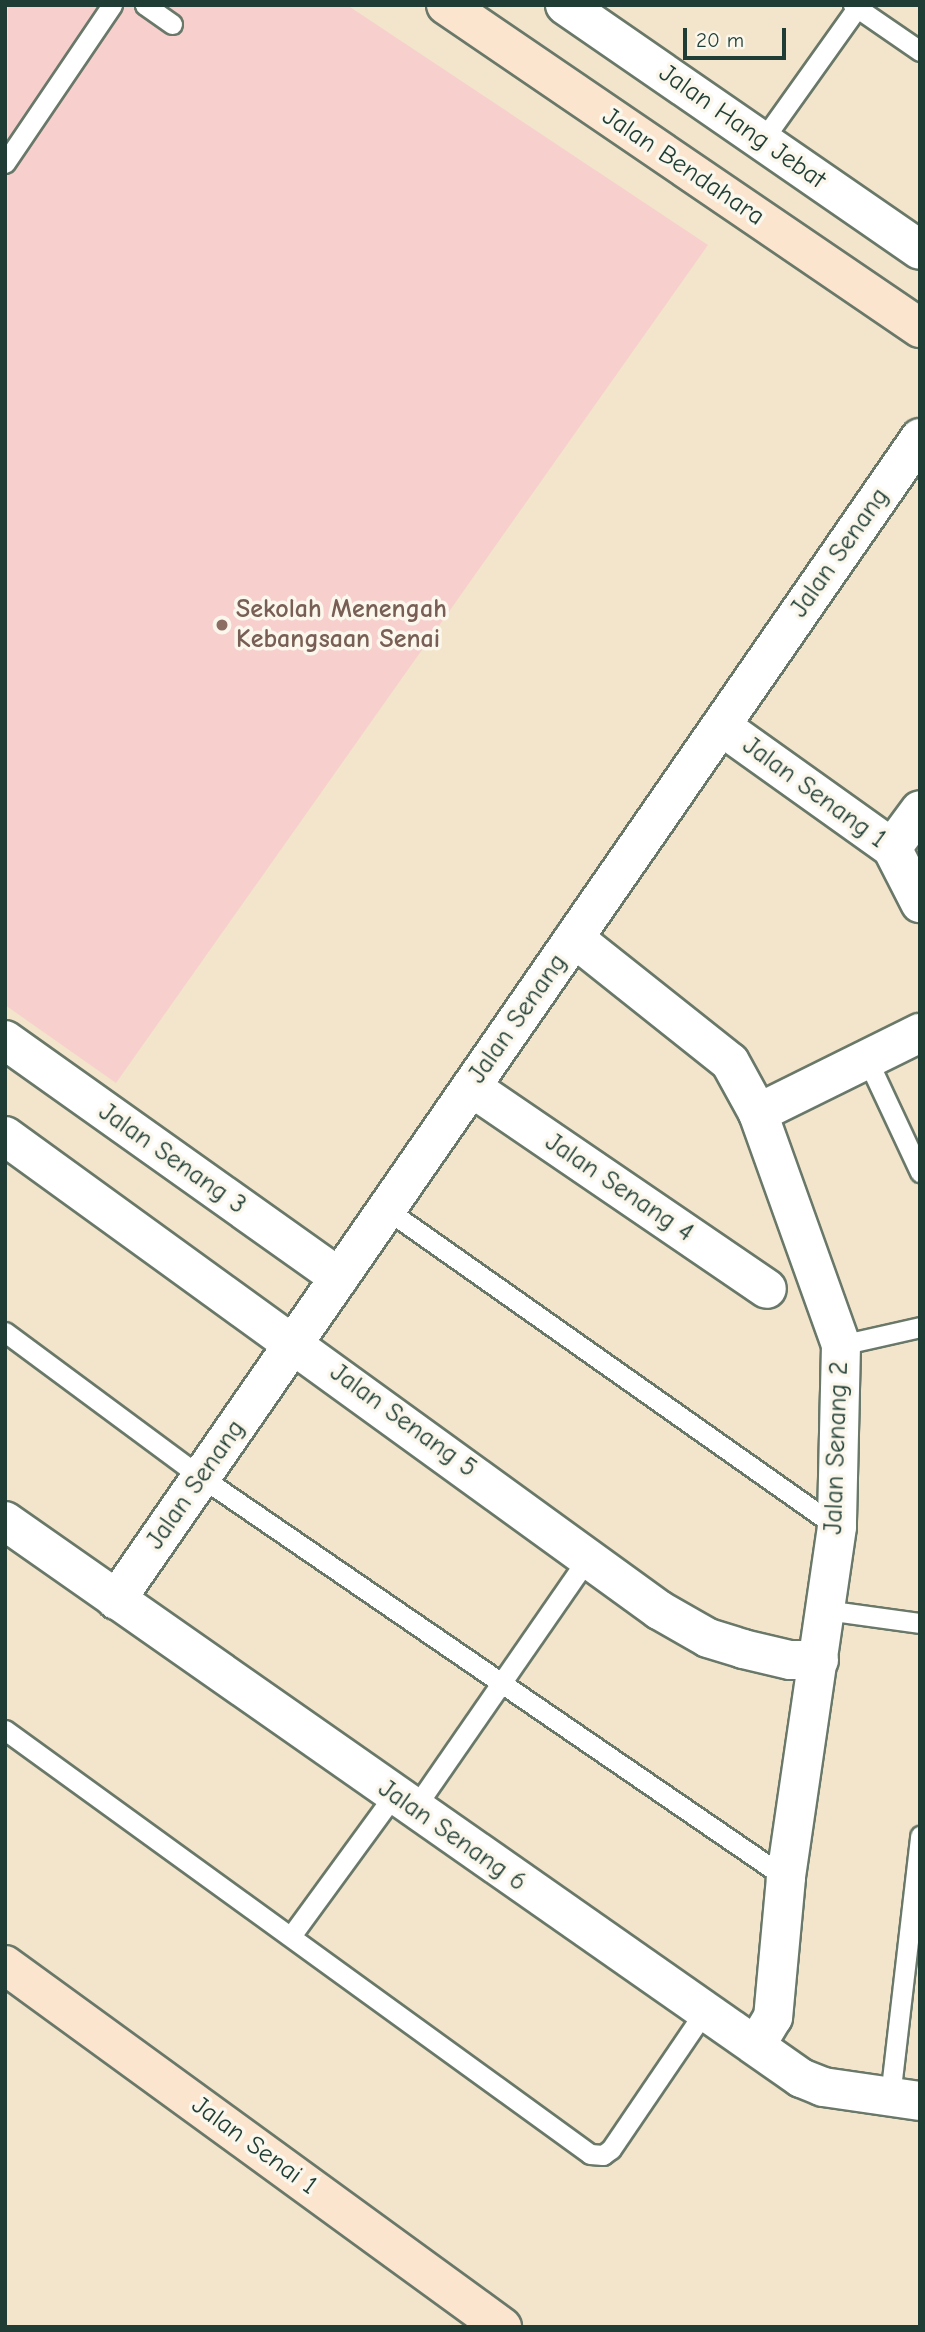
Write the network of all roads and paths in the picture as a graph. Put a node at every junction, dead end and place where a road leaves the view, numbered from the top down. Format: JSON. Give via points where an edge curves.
{"nodes":[{"id":1,"x":112,"y":5,"type":"edge"},
{"id":2,"x":145,"y":5,"type":"edge"},
{"id":3,"x":446,"y":5,"type":"edge"},
{"id":4,"x":565,"y":5,"type":"edge"},
{"id":5,"x":856,"y":6,"type":"edge"},
{"id":6,"x":172,"y":24,"type":"dead end"},
{"id":7,"x":920,"y":51,"type":"edge"},
{"id":8,"x":762,"y":141,"type":"junction"},
{"id":9,"x":5,"y":163,"type":"edge"},
{"id":10,"x":920,"y":250,"type":"edge"},
{"id":11,"x":920,"y":328,"type":"edge"},
{"id":12,"x":920,"y":438,"type":"edge"},
{"id":13,"x":721,"y":726,"type":"junction"},
{"id":14,"x":920,"y":810,"type":"edge"},
{"id":15,"x":892,"y":848,"type":"junction"},
{"id":16,"x":920,"y":903,"type":"edge"},
{"id":17,"x":574,"y":938,"type":"junction"},
{"id":18,"x":920,"y":1033,"type":"edge"},
{"id":19,"x":5,"y":1040,"type":"edge"},
{"id":20,"x":867,"y":1059,"type":"junction"},
{"id":21,"x":471,"y":1087,"type":"junction"},
{"id":22,"x":758,"y":1113,"type":"junction"},
{"id":23,"x":5,"y":1136,"type":"edge"},
{"id":24,"x":920,"y":1172,"type":"edge"},
{"id":25,"x":386,"y":1209,"type":"junction"},
{"id":26,"x":340,"y":1278,"type":"junction"},
{"id":27,"x":767,"y":1289,"type":"dead end"},
{"id":28,"x":920,"y":1327,"type":"edge"},
{"id":29,"x":5,"y":1332,"type":"edge"},
{"id":30,"x":295,"y":1342,"type":"junction"},
{"id":31,"x":841,"y":1345,"type":"junction"},
{"id":32,"x":201,"y":1477,"type":"junction"},
{"id":33,"x":5,"y":1521,"type":"edge"},
{"id":34,"x":837,"y":1527,"type":"junction"},
{"id":35,"x":589,"y":1556,"type":"junction"},
{"id":36,"x":116,"y":1600,"type":"junction"},
{"id":37,"x":825,"y":1610,"type":"junction"},
{"id":38,"x":920,"y":1623,"type":"edge"},
{"id":39,"x":819,"y":1660,"type":"junction"},
{"id":40,"x":499,"y":1681,"type":"junction"},
{"id":41,"x":5,"y":1730,"type":"edge"},
{"id":42,"x":404,"y":1803,"type":"junction"},
{"id":43,"x":920,"y":1836,"type":"edge"},
{"id":44,"x":786,"y":1878,"type":"junction"},
{"id":45,"x":290,"y":1936,"type":"junction"},
{"id":46,"x":5,"y":1965,"type":"edge"},
{"id":47,"x":706,"y":2009,"type":"junction"},
{"id":48,"x":756,"y":2045,"type":"junction"},
{"id":49,"x":905,"y":2099,"type":"edge"},
{"id":50,"x":492,"y":2324,"type":"edge"}],
"edges":[{"from":1,"to":9,"type":"lane"},
{"from":2,"to":6,"type":"lane"},
{"from":3,"to":11,"type":"street","name":"Jalan Bendahara"},
{"from":4,"to":8,"type":"street","name":"Jalan Hang Jebat"},
{"from":5,"to":7,"type":"lane"},
{"from":5,"to":8,"type":"lane"},
{"from":8,"to":10,"type":"street","name":"Jalan Hang Jebat"},
{"from":12,"to":13,"type":"street","name":"Jalan Senang"},
{"from":13,"to":15,"type":"street","name":"Jalan Senang 1"},
{"from":13,"to":17,"type":"street","name":"Jalan Senang"},
{"from":14,"to":15,"type":"street"},
{"from":15,"to":16,"type":"street","name":"Jalan Senang 1"},
{"from":17,"to":21,"type":"street","name":"Jalan Senang"},
{"from":17,"to":22,"type":"street","name":"Jalan Senang 2","via":[[720,1050]]},
{"from":18,"to":20,"type":"street"},
{"from":19,"to":26,"type":"street","name":"Jalan Senang 3"},
{"from":20,"to":22,"type":"street"},
{"from":20,"to":24,"type":"lane"},
{"from":21,"to":25,"type":"street","name":"Jalan Senang"},
{"from":21,"to":27,"type":"street","name":"Jalan Senang 4"},
{"from":22,"to":31,"type":"street","name":"Jalan Senang 2"},
{"from":23,"to":30,"type":"street","name":"Jalan Senang 5"},
{"from":25,"to":26,"type":"street","name":"Jalan Senang"},
{"from":25,"to":34,"type":"lane"},
{"from":26,"to":30,"type":"street","name":"Jalan Senang"},
{"from":28,"to":31,"type":"lane"},
{"from":29,"to":32,"type":"lane"},
{"from":30,"to":32,"type":"street","name":"Jalan Senang"},
{"from":30,"to":35,"type":"street","name":"Jalan Senang 5"},
{"from":31,"to":34,"type":"street","name":"Jalan Senang 2"},
{"from":32,"to":36,"type":"street","name":"Jalan Senang"},
{"from":32,"to":40,"type":"lane"},
{"from":33,"to":36,"type":"street","name":"Jalan Senang 6"},
{"from":34,"to":37,"type":"street","name":"Jalan Senang 2"},
{"from":35,"to":39,"type":"street","name":"Jalan Senang 5","via":[[659,1610],[708,1638],[790,1660]]},
{"from":35,"to":40,"type":"lane"},
{"from":36,"to":42,"type":"street","name":"Jalan Senang 6"},
{"from":37,"to":38,"type":"lane"},
{"from":37,"to":39,"type":"street","name":"Jalan Senang 2"},
{"from":39,"to":44,"type":"street","name":"Jalan Senang 2"},
{"from":40,"to":42,"type":"lane"},
{"from":40,"to":44,"type":"lane"},
{"from":41,"to":45,"type":"lane"},
{"from":42,"to":45,"type":"lane"},
{"from":42,"to":47,"type":"street","name":"Jalan Senang 6"},
{"from":43,"to":49,"type":"lane"},
{"from":44,"to":48,"type":"street","name":"Jalan Senang 2","via":[[773,2017]]},
{"from":45,"to":47,"type":"lane","via":[[590,2154],[603,2155],[611,2149]]},
{"from":46,"to":50,"type":"street","name":"Jalan Senai 1"},
{"from":47,"to":48,"type":"street","name":"Jalan Senang 6"},
{"from":48,"to":49,"type":"street","name":"Jalan Senang 6","via":[[823,2088]]}]}
